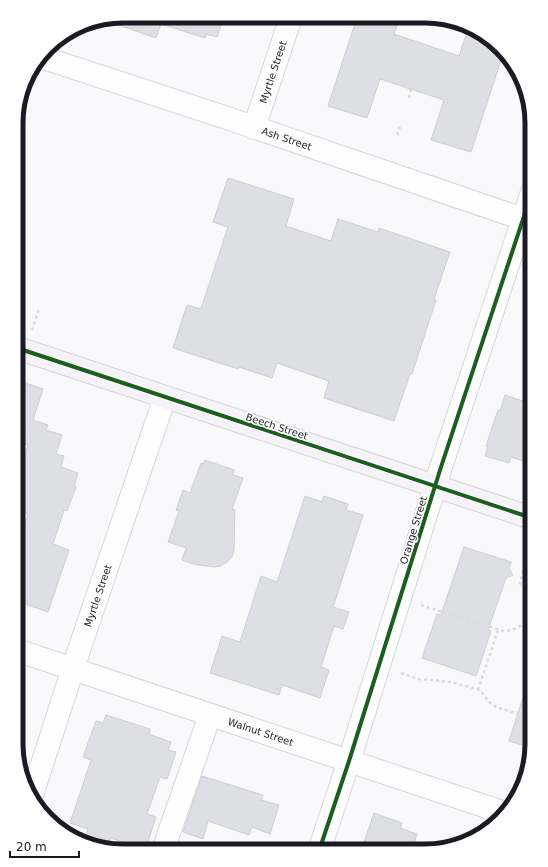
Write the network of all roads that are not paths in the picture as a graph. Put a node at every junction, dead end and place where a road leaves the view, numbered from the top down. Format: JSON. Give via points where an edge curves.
{"nodes":[{"id":1,"x":289,"y":23,"type":"edge"},
{"id":2,"x":46,"y":60,"type":"edge"},
{"id":3,"x":254,"y":128,"type":"junction"},
{"id":4,"x":525,"y":220,"type":"edge"},
{"id":5,"x":525,"y":230,"type":"edge"},
{"id":6,"x":23,"y":350,"type":"edge"},
{"id":7,"x":165,"y":397,"type":"junction"},
{"id":8,"x":435,"y":486,"type":"junction"},
{"id":9,"x":525,"y":516,"type":"edge"},
{"id":10,"x":23,"y":652,"type":"edge"},
{"id":11,"x":73,"y":669,"type":"junction"},
{"id":12,"x":210,"y":715,"type":"junction"},
{"id":13,"x":348,"y":761,"type":"junction"},
{"id":14,"x":34,"y":789,"type":"edge"},
{"id":15,"x":499,"y":811,"type":"edge"},
{"id":16,"x":165,"y":844,"type":"edge"},
{"id":17,"x":321,"y":844,"type":"edge"}],
"edges":[{"from":1,"to":3,"type":"street","name":"Myrtle Street"},
{"from":2,"to":3,"type":"street","name":"Ash Street"},
{"from":3,"to":4,"type":"street","name":"Ash Street"},
{"from":5,"to":8,"type":"street","name":"Orange Street"},
{"from":6,"to":7,"type":"main road","name":"Beech Street"},
{"from":7,"to":8,"type":"main road","name":"Beech Street"},
{"from":7,"to":11,"type":"street","name":"Myrtle Street"},
{"from":8,"to":9,"type":"main road","name":"Beech Street"},
{"from":8,"to":13,"type":"street","name":"Orange Street"},
{"from":10,"to":11,"type":"street","name":"Walnut Street"},
{"from":11,"to":12,"type":"street","name":"Walnut Street"},
{"from":11,"to":14,"type":"street","name":"Myrtle Street"},
{"from":12,"to":13,"type":"street","name":"Walnut Street"},
{"from":12,"to":16,"type":"street"},
{"from":13,"to":15,"type":"street","name":"Walnut Street"},
{"from":13,"to":17,"type":"street","name":"Orange Street"}]}
